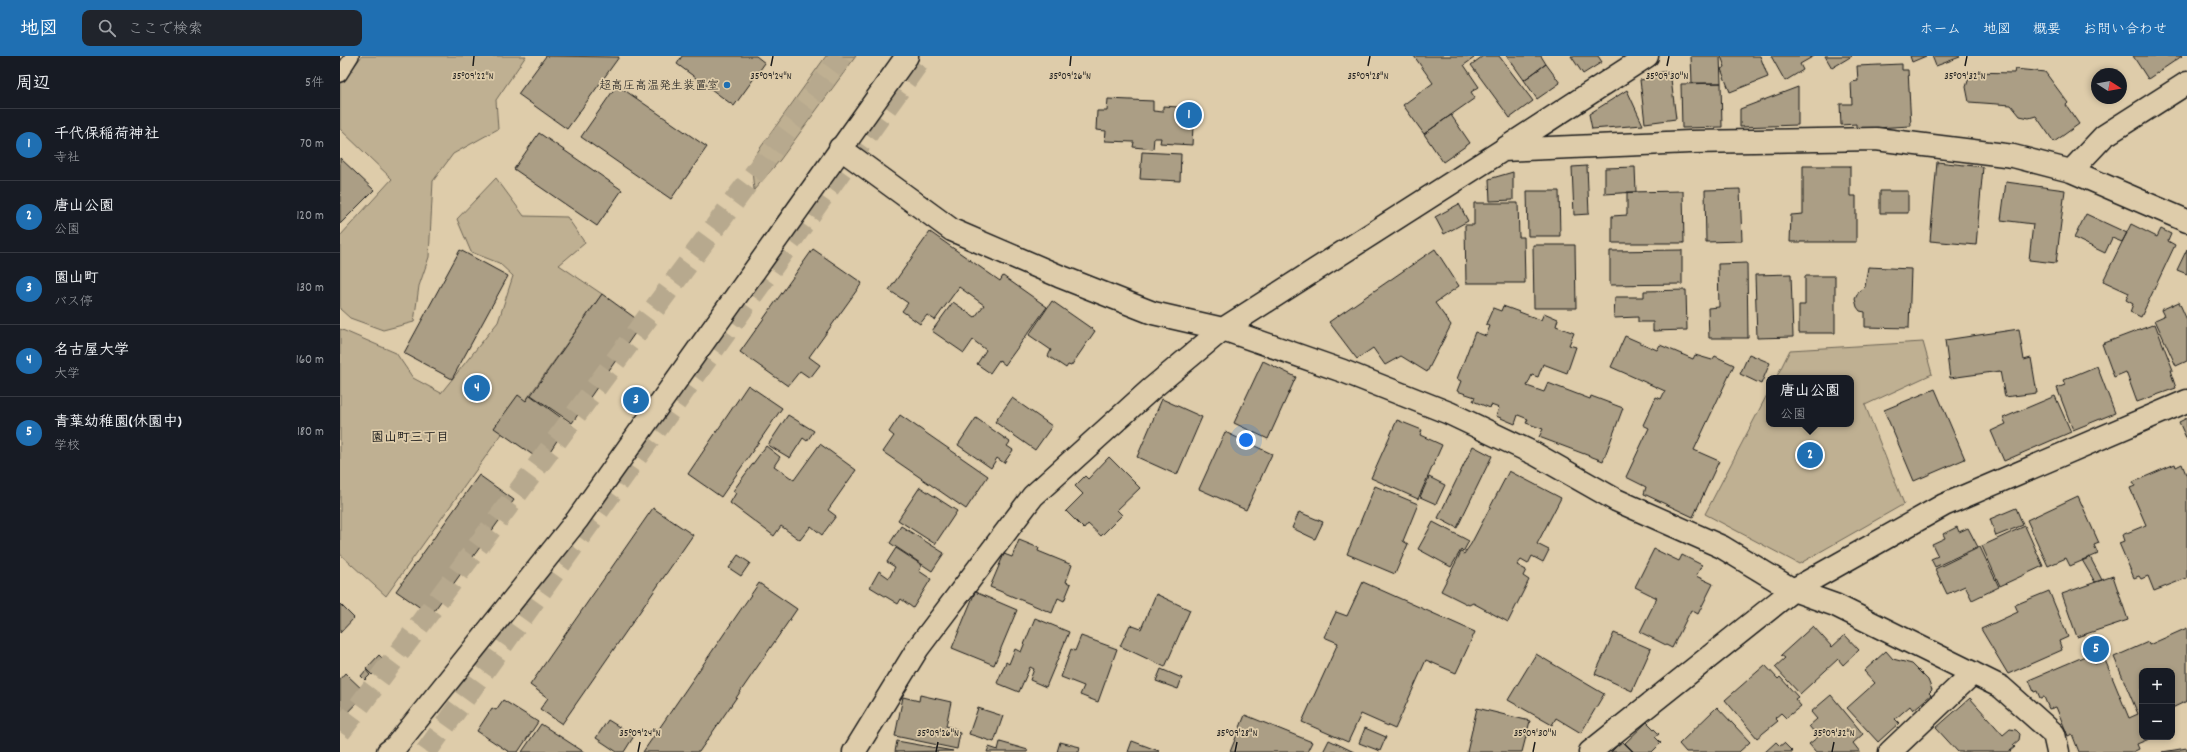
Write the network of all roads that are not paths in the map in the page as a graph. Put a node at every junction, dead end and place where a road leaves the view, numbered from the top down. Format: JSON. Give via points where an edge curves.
{"nodes":[{"id":1,"x":352,"y":56,"type":"edge"},
{"id":2,"x":907,"y":56,"type":"edge"},
{"id":3,"x":1647,"y":56,"type":"edge"},
{"id":4,"x":340,"y":75,"type":"edge"},
{"id":5,"x":2187,"y":82,"type":"edge"},
{"id":6,"x":840,"y":148,"type":"junction"},
{"id":7,"x":1503,"y":150,"type":"junction"},
{"id":8,"x":2071,"y":171,"type":"junction"},
{"id":9,"x":2187,"y":221,"type":"edge"},
{"id":10,"x":1223,"y":329,"type":"junction"},
{"id":11,"x":2187,"y":401,"type":"edge"},
{"id":12,"x":1793,"y":590,"type":"junction"},
{"id":13,"x":1974,"y":673,"type":"junction"},
{"id":14,"x":394,"y":750,"type":"edge"},
{"id":15,"x":854,"y":752,"type":"edge"},
{"id":16,"x":1590,"y":752,"type":"edge"},
{"id":17,"x":1890,"y":752,"type":"edge"},
{"id":18,"x":2058,"y":752,"type":"edge"}],
"edges":[{"from":1,"to":4,"type":"lane"},
{"from":2,"to":6,"type":"street"},
{"from":3,"to":7,"type":"street"},
{"from":5,"to":8,"type":"street","via":[[2104,136]]},
{"from":6,"to":10,"type":"street","via":[[952,230],[1152,313]]},
{"from":6,"to":14,"type":"street","via":[[577,520]]},
{"from":7,"to":8,"type":"street","via":[[1690,142],[1876,139],[2013,156]]},
{"from":7,"to":10,"type":"street"},
{"from":8,"to":9,"type":"street"},
{"from":10,"to":12,"type":"street","via":[[1343,371],[1449,413],[1535,454],[1616,500],[1722,547]]},
{"from":10,"to":15,"type":"street","via":[[1150,390],[1033,496],[918,648]]},
{"from":11,"to":12,"type":"street","via":[[1944,505]]},
{"from":12,"to":13,"type":"street","via":[[1835,605]]},
{"from":12,"to":16,"type":"street"},
{"from":13,"to":17,"type":"street"},
{"from":13,"to":18,"type":"street","via":[[2001,687],[2054,734]]}]}
